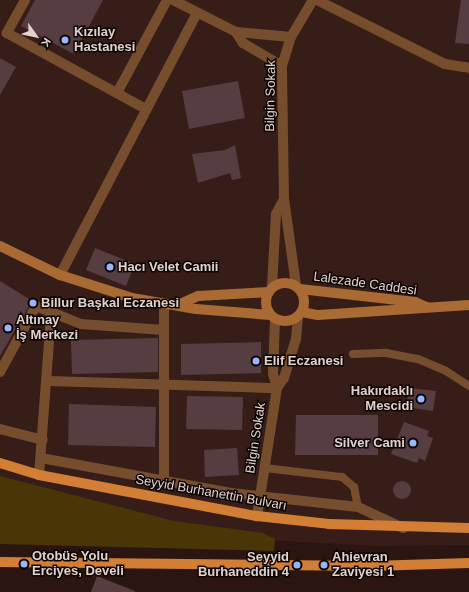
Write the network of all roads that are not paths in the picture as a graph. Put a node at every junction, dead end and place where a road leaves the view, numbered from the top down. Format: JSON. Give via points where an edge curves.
{"nodes":[{"id":1,"x":25,"y":0,"type":"edge"},
{"id":2,"x":167,"y":0,"type":"edge"},
{"id":3,"x":173,"y":0,"type":"edge"},
{"id":4,"x":313,"y":0,"type":"edge"},
{"id":5,"x":317,"y":0,"type":"edge"},
{"id":6,"x":197,"y":13,"type":"junction"},
{"id":7,"x":236,"y":32,"type":"junction"},
{"id":8,"x":291,"y":37,"type":"junction"},
{"id":9,"x":282,"y":66,"type":"junction"},
{"id":10,"x":469,"y":68,"type":"edge"},
{"id":11,"x":117,"y":93,"type":"junction"},
{"id":12,"x":146,"y":109,"type":"junction"},
{"id":13,"x":284,"y":199,"type":"junction"},
{"id":14,"x":0,"y":246,"type":"edge"},
{"id":15,"x":60,"y":274,"type":"junction"},
{"id":16,"x":298,"y":287,"type":"junction"},
{"id":17,"x":270,"y":289,"type":"junction"},
{"id":18,"x":164,"y":303,"type":"junction"},
{"id":19,"x":180,"y":304,"type":"junction"},
{"id":20,"x":469,"y":305,"type":"edge"},
{"id":21,"x":427,"y":307,"type":"junction"},
{"id":22,"x":51,"y":314,"type":"junction"},
{"id":23,"x":300,"y":314,"type":"junction"},
{"id":24,"x":273,"y":317,"type":"junction"},
{"id":25,"x":164,"y":330,"type":"junction"},
{"id":26,"x":353,"y":354,"type":"dead end"},
{"id":27,"x":0,"y":372,"type":"edge"},
{"id":28,"x":49,"y":381,"type":"junction"},
{"id":29,"x":164,"y":385,"type":"junction"},
{"id":30,"x":469,"y":386,"type":"edge"},
{"id":31,"x":277,"y":388,"type":"junction"},
{"id":32,"x":0,"y":429,"type":"edge"},
{"id":33,"x":44,"y":440,"type":"junction"},
{"id":34,"x":41,"y":458,"type":"junction"},
{"id":35,"x":0,"y":463,"type":"edge"},
{"id":36,"x":265,"y":468,"type":"junction"},
{"id":37,"x":39,"y":475,"type":"junction"},
{"id":38,"x":164,"y":481,"type":"junction"},
{"id":39,"x":260,"y":497,"type":"junction"},
{"id":40,"x":358,"y":507,"type":"junction"},
{"id":41,"x":257,"y":516,"type":"junction"},
{"id":42,"x":403,"y":528,"type":"junction"},
{"id":43,"x":469,"y":528,"type":"edge"},
{"id":44,"x":0,"y":562,"type":"edge"},
{"id":45,"x":469,"y":563,"type":"edge"}],
"edges":[{"from":1,"to":11,"type":"street","via":[[7,32]]},
{"from":2,"to":11,"type":"street"},
{"from":3,"to":6,"type":"street"},
{"from":4,"to":8,"type":"street","name":"Bilgin Sokak"},
{"from":5,"to":10,"type":"street","via":[[445,64]]},
{"from":6,"to":7,"type":"street"},
{"from":6,"to":12,"type":"street"},
{"from":7,"to":8,"type":"street"},
{"from":7,"to":9,"type":"street","via":[[243,43]]},
{"from":8,"to":9,"type":"street","name":"Bilgin Sokak"},
{"from":9,"to":13,"type":"street","name":"Bilgin Sokak"},
{"from":11,"to":12,"type":"street"},
{"from":12,"to":15,"type":"street"},
{"from":13,"to":16,"type":"street","name":"Bilgin Sokak"},
{"from":13,"to":17,"type":"street","name":"Bilgin Sokak","via":[[276,214]]},
{"from":14,"to":15,"type":"street"},
{"from":15,"to":18,"type":"street","via":[[118,294]]},
{"from":16,"to":17,"type":"street","via":[[284,282]]},
{"from":16,"to":21,"type":"street","name":"Lalezade Caddesi","via":[[415,302]]},
{"from":16,"to":23,"type":"street","via":[[305,300]]},
{"from":17,"to":19,"type":"street","via":[[198,296]]},
{"from":17,"to":24,"type":"street","via":[[266,304]]},
{"from":18,"to":19,"type":"street"},
{"from":18,"to":25,"type":"street"},
{"from":19,"to":24,"type":"street","via":[[196,309]]},
{"from":20,"to":21,"type":"street","name":"Lalezade Caddesi"},
{"from":21,"to":23,"type":"street","name":"Lalezade Caddesi"},
{"from":22,"to":25,"type":"street","via":[[95,326]]},
{"from":22,"to":27,"type":"street","via":[[36,306]]},
{"from":22,"to":28,"type":"street"},
{"from":23,"to":24,"type":"street","via":[[287,322]]},
{"from":23,"to":31,"type":"street","name":"Bilgin Sokak","via":[[296,339],[284,378]]},
{"from":24,"to":31,"type":"street","name":"Bilgin Sokak","via":[[273,374]]},
{"from":25,"to":29,"type":"street"},
{"from":26,"to":30,"type":"lane","via":[[386,353],[418,359],[446,370]]},
{"from":28,"to":29,"type":"street"},
{"from":28,"to":33,"type":"street"},
{"from":29,"to":31,"type":"street"},
{"from":29,"to":38,"type":"street"},
{"from":31,"to":36,"type":"street","name":"Bilgin Sokak"},
{"from":32,"to":33,"type":"street"},
{"from":33,"to":34,"type":"street"},
{"from":34,"to":37,"type":"street"},
{"from":34,"to":38,"type":"street"},
{"from":35,"to":37,"type":"main road","name":"Seyyid Burhanettin Bulvarı"},
{"from":36,"to":39,"type":"street","name":"Bilgin Sokak"},
{"from":36,"to":40,"type":"lane","via":[[342,477],[354,487]]},
{"from":37,"to":41,"type":"main road","name":"Seyyid Burhanettin Bulvarı"},
{"from":38,"to":39,"type":"street"},
{"from":39,"to":40,"type":"street"},
{"from":39,"to":41,"type":"street","name":"Bilgin Sokak"},
{"from":40,"to":42,"type":"street"},
{"from":41,"to":42,"type":"main road","name":"Seyyid Burhanettin Bulvarı"},
{"from":42,"to":43,"type":"main road","name":"Seyyid Burhanettin Bulvarı"},
{"from":44,"to":45,"type":"main road","via":[[371,566]]}]}
